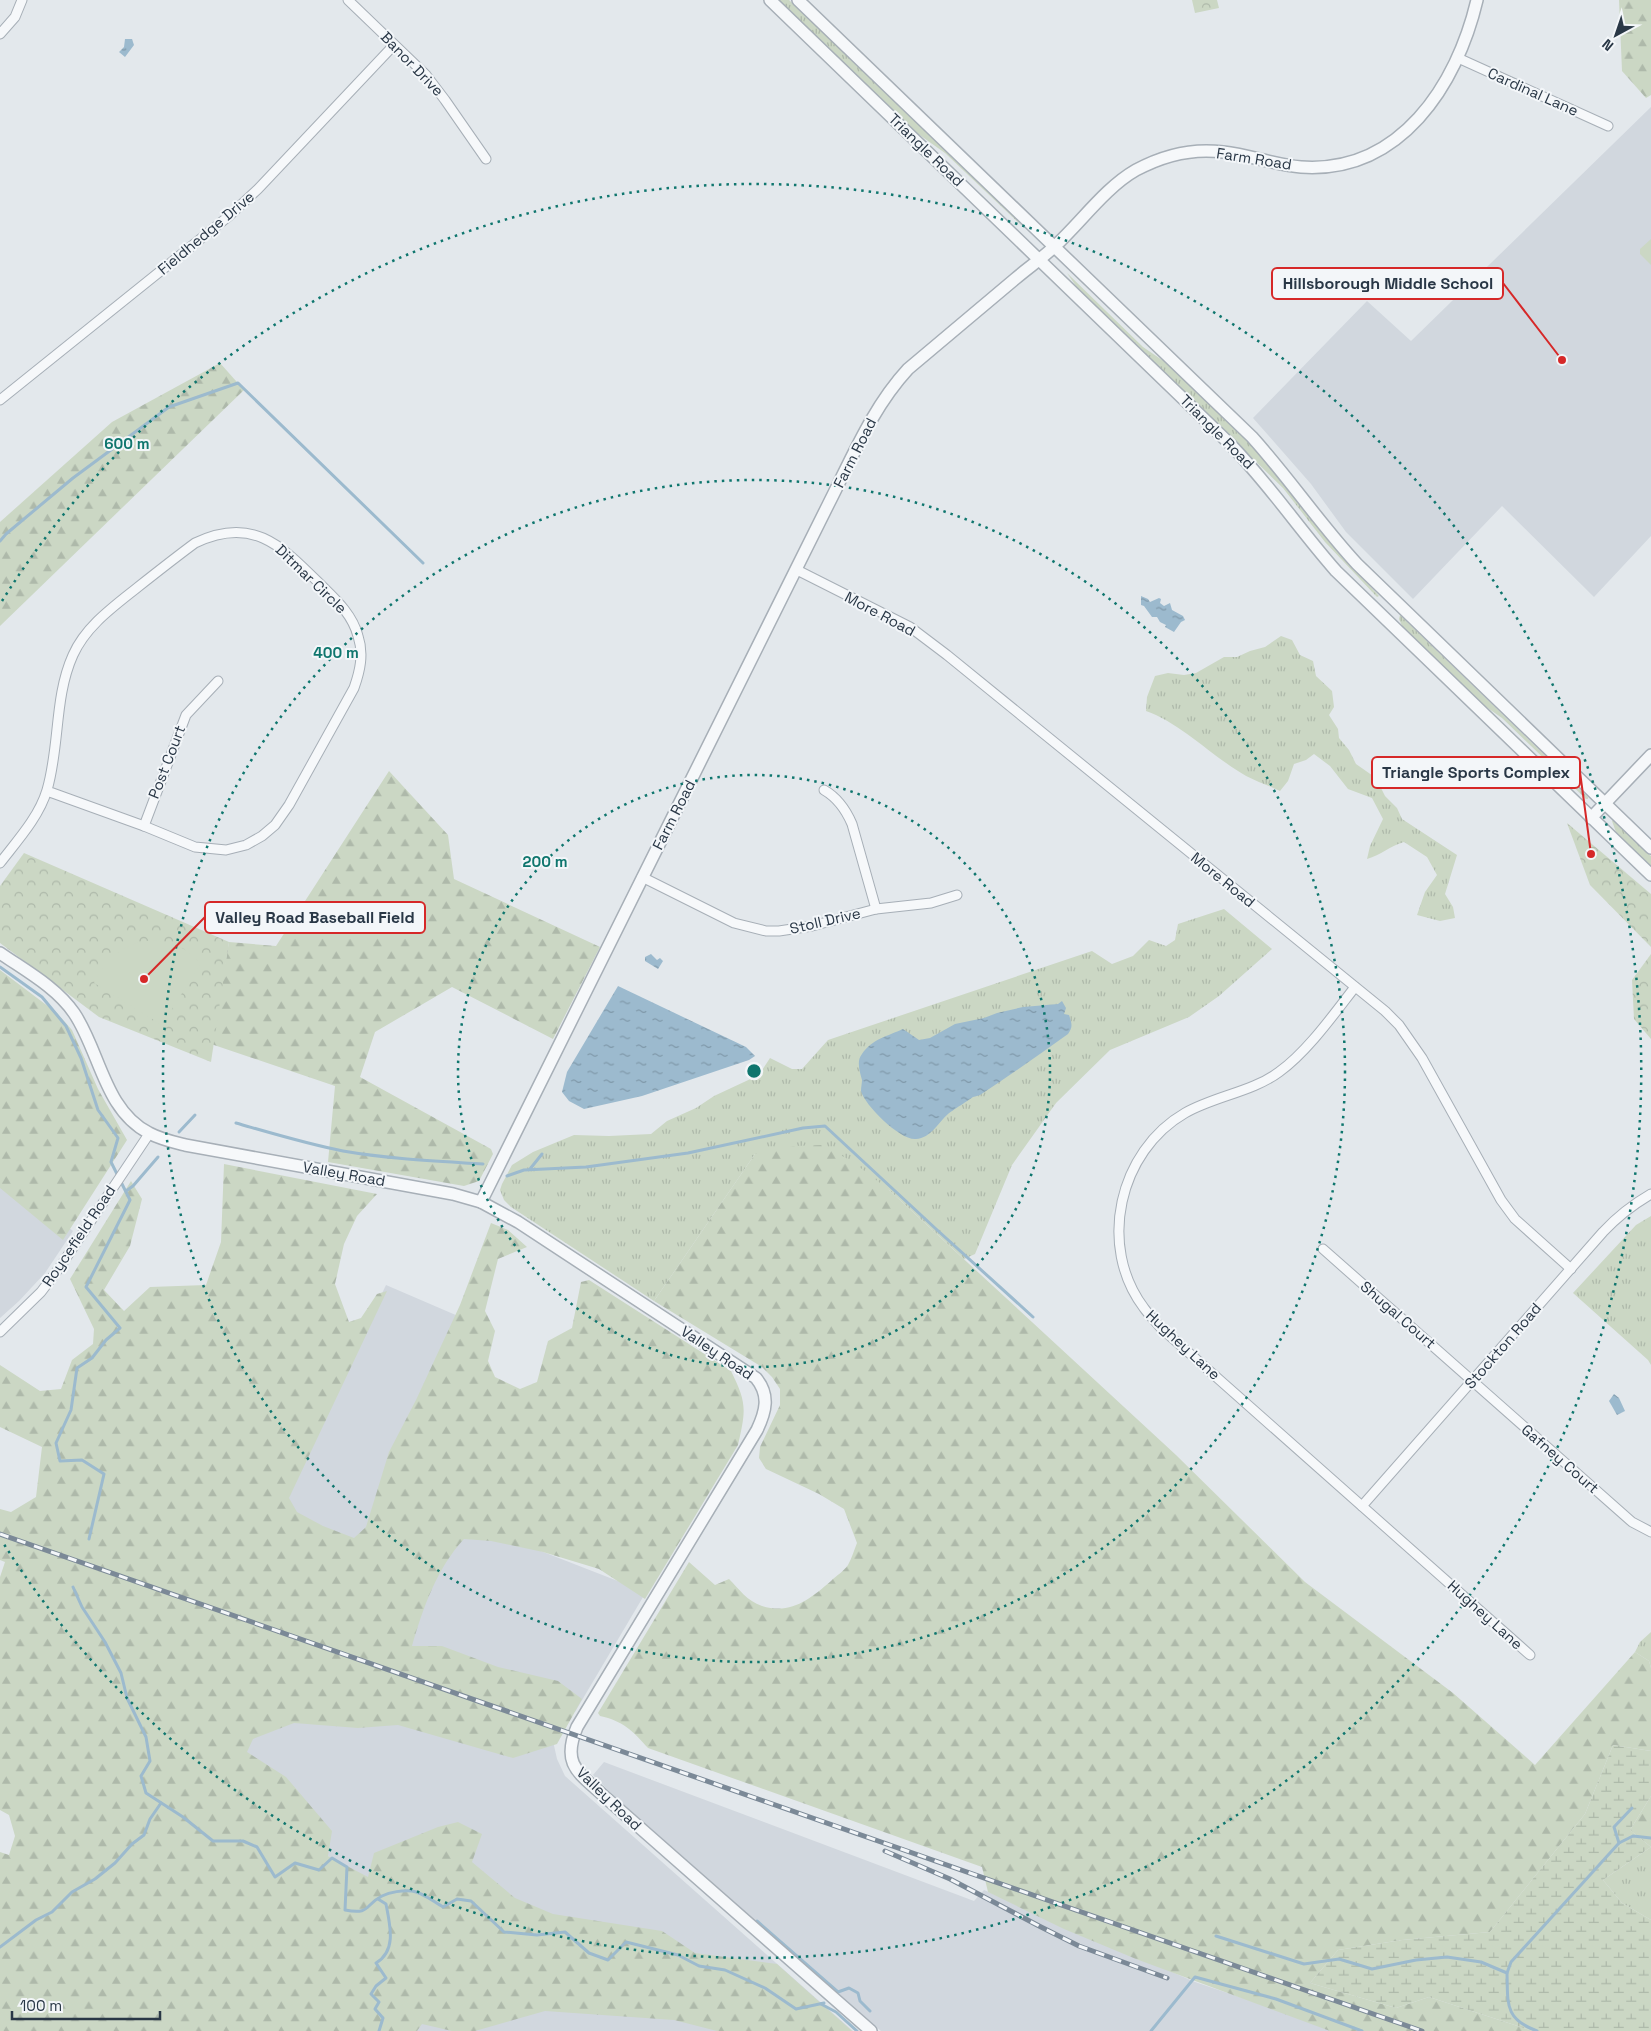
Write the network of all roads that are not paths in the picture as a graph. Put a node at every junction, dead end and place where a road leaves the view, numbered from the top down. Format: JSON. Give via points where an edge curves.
{"nodes":[{"id":1,"x":22,"y":0,"type":"edge"},
{"id":2,"x":348,"y":0,"type":"edge"},
{"id":3,"x":770,"y":0,"type":"edge"},
{"id":4,"x":798,"y":0,"type":"edge"},
{"id":5,"x":1477,"y":0,"type":"edge"},
{"id":6,"x":0,"y":34,"type":"edge"},
{"id":7,"x":394,"y":45,"type":"junction"},
{"id":8,"x":1458,"y":58,"type":"junction"},
{"id":9,"x":1608,"y":126,"type":"dead end"},
{"id":10,"x":486,"y":158,"type":"dead end"},
{"id":11,"x":1055,"y":247,"type":"junction"},
{"id":12,"x":1040,"y":259,"type":"junction"},
{"id":13,"x":0,"y":400,"type":"edge"},
{"id":14,"x":796,"y":570,"type":"junction"},
{"id":15,"x":218,"y":681,"type":"dead end"},
{"id":16,"x":1651,"y":755,"type":"edge"},
{"id":17,"x":824,"y":790,"type":"dead end"},
{"id":18,"x":47,"y":791,"type":"junction"},
{"id":19,"x":1605,"y":804,"type":"junction"},
{"id":20,"x":1591,"y":818,"type":"junction"},
{"id":21,"x":144,"y":826,"type":"junction"},
{"id":22,"x":1651,"y":848,"type":"edge"},
{"id":23,"x":0,"y":863,"type":"edge"},
{"id":24,"x":1651,"y":875,"type":"edge"},
{"id":25,"x":642,"y":877,"type":"junction"},
{"id":26,"x":956,"y":895,"type":"dead end"},
{"id":27,"x":876,"y":909,"type":"junction"},
{"id":28,"x":0,"y":953,"type":"edge"},
{"id":29,"x":1355,"y":987,"type":"junction"},
{"id":30,"x":149,"y":1134,"type":"junction"},
{"id":31,"x":1651,"y":1194,"type":"edge"},
{"id":32,"x":481,"y":1202,"type":"junction"},
{"id":33,"x":1323,"y":1249,"type":"dead end"},
{"id":34,"x":1571,"y":1268,"type":"junction"},
{"id":35,"x":0,"y":1332,"type":"edge"},
{"id":36,"x":1472,"y":1381,"type":"junction"},
{"id":37,"x":1362,"y":1506,"type":"junction"},
{"id":38,"x":1651,"y":1532,"type":"edge"},
{"id":39,"x":1530,"y":1655,"type":"dead end"},
{"id":40,"x":871,"y":2031,"type":"edge"}],
"edges":[{"from":1,"to":6,"type":"street","via":[[15,17]]},
{"from":2,"to":7,"type":"street","name":"Banor Drive"},
{"from":3,"to":12,"type":"street","name":"Triangle Road"},
{"from":4,"to":11,"type":"street","name":"Triangle Road"},
{"from":5,"to":8,"type":"street","name":"Farm Road"},
{"from":7,"to":10,"type":"street","name":"Banor Drive","via":[[426,75]]},
{"from":7,"to":13,"type":"street","name":"Fieldhedge Drive","via":[[229,216]]},
{"from":8,"to":9,"type":"street","name":"Cardinal Lane"},
{"from":8,"to":11,"type":"street","name":"Farm Road","via":[[1440,91],[1415,124],[1376,152],[1339,164],[1304,167],[1224,152],[1172,155],[1126,177]]},
{"from":11,"to":12,"type":"street","name":"Farm Road"},
{"from":11,"to":19,"type":"street","name":"Triangle Road","via":[[1252,437],[1357,564]]},
{"from":12,"to":14,"type":"street","name":"Farm Road","via":[[908,368],[896,382],[882,401]]},
{"from":12,"to":20,"type":"street","name":"Triangle Road","via":[[1254,469],[1336,571]]},
{"from":14,"to":25,"type":"street","name":"Farm Road"},
{"from":14,"to":29,"type":"street","name":"More Road","via":[[910,627]]},
{"from":15,"to":21,"type":"street","name":"Post Court","via":[[186,715]]},
{"from":16,"to":19,"type":"street"},
{"from":17,"to":27,"type":"street","via":[[847,811]]},
{"from":18,"to":21,"type":"street","name":"Ditmar Circle"},
{"from":18,"to":21,"type":"street","name":"Ditmar Circle","via":[[66,673],[73,654],[96,622],[195,543],[228,532],[248,533],[270,540],[298,562],[342,605],[350,618],[361,646],[360,669],[354,688],[289,805],[276,825],[262,836],[226,850],[211,850],[195,847]]},
{"from":18,"to":23,"type":"street","name":"Ditmar Circle","via":[[31,821]]},
{"from":19,"to":20,"type":"street"},
{"from":19,"to":22,"type":"street","name":"Triangle Road"},
{"from":20,"to":24,"type":"street","name":"Triangle Road"},
{"from":25,"to":27,"type":"street","name":"Stoll Drive","via":[[734,923],[766,931],[812,926]]},
{"from":25,"to":32,"type":"street","name":"Farm Road"},
{"from":26,"to":27,"type":"street","name":"Stoll Drive","via":[[931,903]]},
{"from":28,"to":30,"type":"street","name":"Valley Road","via":[[65,1002],[84,1030],[115,1098],[135,1124]]},
{"from":29,"to":34,"type":"street","name":"More Road","via":[[1399,1025],[1422,1058],[1500,1200],[1515,1219]]},
{"from":29,"to":37,"type":"street","name":"Hughey Lane","via":[[1300,1054],[1278,1073],[1188,1112],[1150,1142],[1124,1191],[1119,1237],[1129,1282],[1144,1308],[1161,1328]]},
{"from":30,"to":32,"type":"street","name":"Valley Road","via":[[185,1145],[434,1190]]},
{"from":30,"to":35,"type":"street","name":"Roycefield Road","via":[[60,1267],[41,1292]]},
{"from":31,"to":34,"type":"street","name":"Stockton Road","via":[[1616,1218]]},
{"from":32,"to":40,"type":"street","name":"Valley Road","via":[[518,1222],[745,1369],[756,1378],[764,1392],[766,1406],[757,1430],[577,1727],[570,1755],[583,1776],[605,1797]]},
{"from":33,"to":36,"type":"street","name":"Shugal Court"},
{"from":34,"to":36,"type":"street","name":"Stockton Road"},
{"from":36,"to":37,"type":"street","name":"Stockton Road"},
{"from":36,"to":38,"type":"street","name":"Gafney Court","via":[[1632,1522]]},
{"from":37,"to":39,"type":"street","name":"Hughey Lane"}]}
